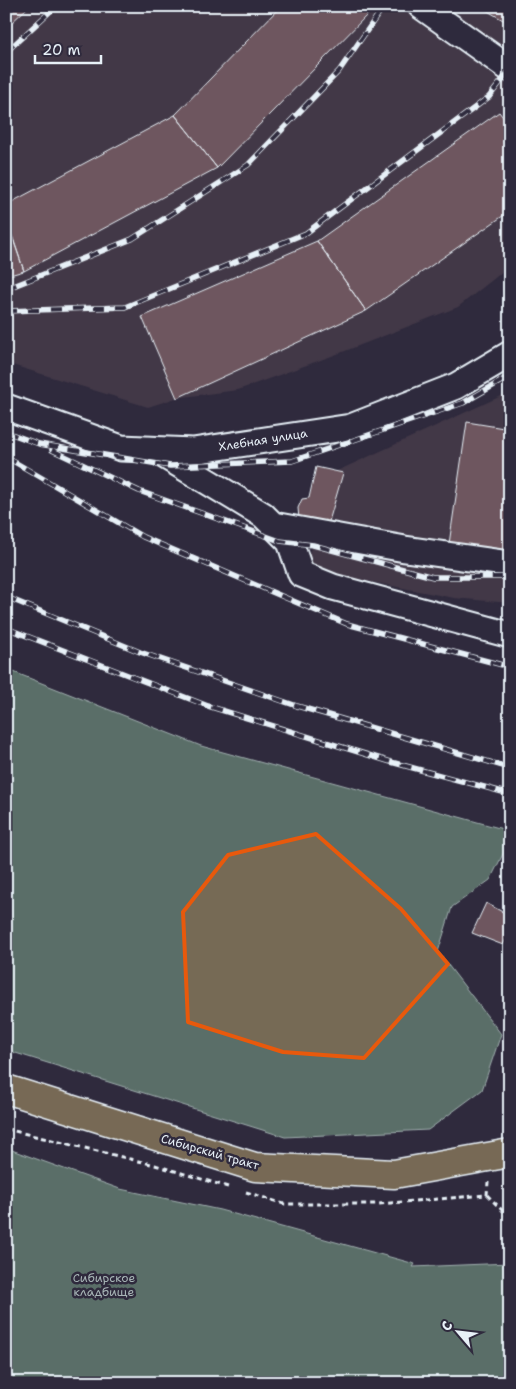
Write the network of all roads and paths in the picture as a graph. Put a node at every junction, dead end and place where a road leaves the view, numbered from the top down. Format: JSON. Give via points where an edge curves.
{"nodes":[{"id":1,"x":421,"y":6,"type":"edge"},
{"id":2,"x":510,"y":70,"type":"edge"},
{"id":3,"x":510,"y":354,"type":"edge"},
{"id":4,"x":6,"y":406,"type":"edge"},
{"id":5,"x":155,"y":449,"type":"junction"},
{"id":6,"x":274,"y":525,"type":"junction"},
{"id":7,"x":510,"y":564,"type":"edge"},
{"id":8,"x":510,"y":635,"type":"edge"},
{"id":9,"x":6,"y":1089,"type":"edge"},
{"id":10,"x":510,"y":1152,"type":"edge"},
{"id":11,"x":487,"y":1195,"type":"dead end"},
{"id":12,"x":510,"y":1218,"type":"edge"}],
"edges":[{"from":1,"to":2,"type":"street"},
{"from":3,"to":5,"type":"street","name":"Хлебная улица","via":[[456,386],[351,427],[193,451]]},
{"from":4,"to":5,"type":"street","name":"Хлебная улица","via":[[121,448]]},
{"from":5,"to":6,"type":"street","via":[[263,515]]},
{"from":6,"to":7,"type":"street","via":[[405,550]]},
{"from":6,"to":8,"type":"street","via":[[290,542],[300,574],[333,588]]},
{"from":9,"to":10,"type":"main road","name":"Сибирский тракт","via":[[255,1167],[394,1174]]},
{"from":11,"to":12,"type":"path"}]}
